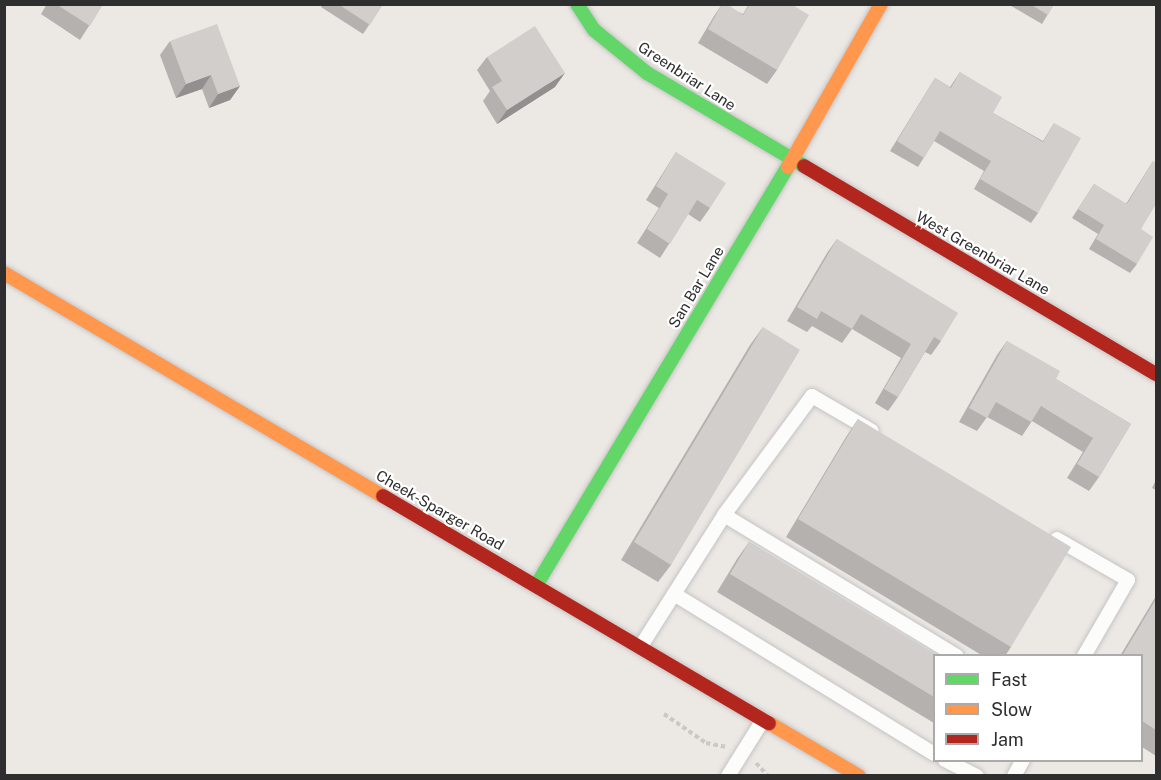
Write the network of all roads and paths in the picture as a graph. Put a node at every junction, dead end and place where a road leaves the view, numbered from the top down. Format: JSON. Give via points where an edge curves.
{"nodes":[{"id":1,"x":577,"y":4,"type":"edge"},
{"id":2,"x":881,"y":4,"type":"edge"},
{"id":3,"x":792,"y":161,"type":"junction"},
{"id":4,"x":4,"y":273,"type":"edge"},
{"id":5,"x":1156,"y":374,"type":"edge"},
{"id":6,"x":886,"y":440,"type":"edge"},
{"id":7,"x":724,"y":515,"type":"junction"},
{"id":8,"x":1044,"y":532,"type":"edge"},
{"id":9,"x":537,"y":584,"type":"junction"},
{"id":10,"x":674,"y":594,"type":"junction"},
{"id":11,"x":641,"y":646,"type":"junction"},
{"id":12,"x":954,"y":654,"type":"edge"},
{"id":13,"x":1085,"y":654,"type":"edge"},
{"id":14,"x":664,"y":714,"type":"dead end"},
{"id":15,"x":764,"y":718,"type":"junction"},
{"id":16,"x":933,"y":753,"type":"edge"},
{"id":17,"x":741,"y":755,"type":"junction"},
{"id":18,"x":949,"y":762,"type":"edge"},
{"id":19,"x":1022,"y":762,"type":"edge"},
{"id":20,"x":728,"y":776,"type":"edge"},
{"id":21,"x":768,"y":776,"type":"edge"},
{"id":22,"x":859,"y":776,"type":"edge"},
{"id":23,"x":977,"y":776,"type":"edge"},
{"id":24,"x":1014,"y":776,"type":"edge"}],
"edges":[{"from":1,"to":3,"type":"street","name":"Greenbriar Lane","via":[[594,30],[647,73]]},
{"from":2,"to":3,"type":"street","name":"San Bar Lane"},
{"from":3,"to":5,"type":"street","name":"West Greenbriar Lane"},
{"from":3,"to":9,"type":"street","name":"San Bar Lane"},
{"from":4,"to":9,"type":"street","name":"Cheek-Sparger Road"},
{"from":6,"to":7,"type":"lane","via":[[812,396]]},
{"from":7,"to":10,"type":"lane"},
{"from":7,"to":12,"type":"lane"},
{"from":8,"to":13,"type":"lane","via":[[1128,580]]},
{"from":9,"to":11,"type":"street","name":"Cheek-Sparger Road"},
{"from":10,"to":11,"type":"lane"},
{"from":10,"to":16,"type":"lane"},
{"from":11,"to":15,"type":"street","name":"Cheek-Sparger Road"},
{"from":14,"to":17,"type":"path","via":[[706,744],[722,745]]},
{"from":15,"to":17,"type":"lane"},
{"from":15,"to":22,"type":"street","name":"Cheek-Sparger Road"},
{"from":17,"to":20,"type":"lane"},
{"from":17,"to":21,"type":"path","via":[[753,760]]},
{"from":18,"to":23,"type":"lane"},
{"from":19,"to":24,"type":"lane"}]}
